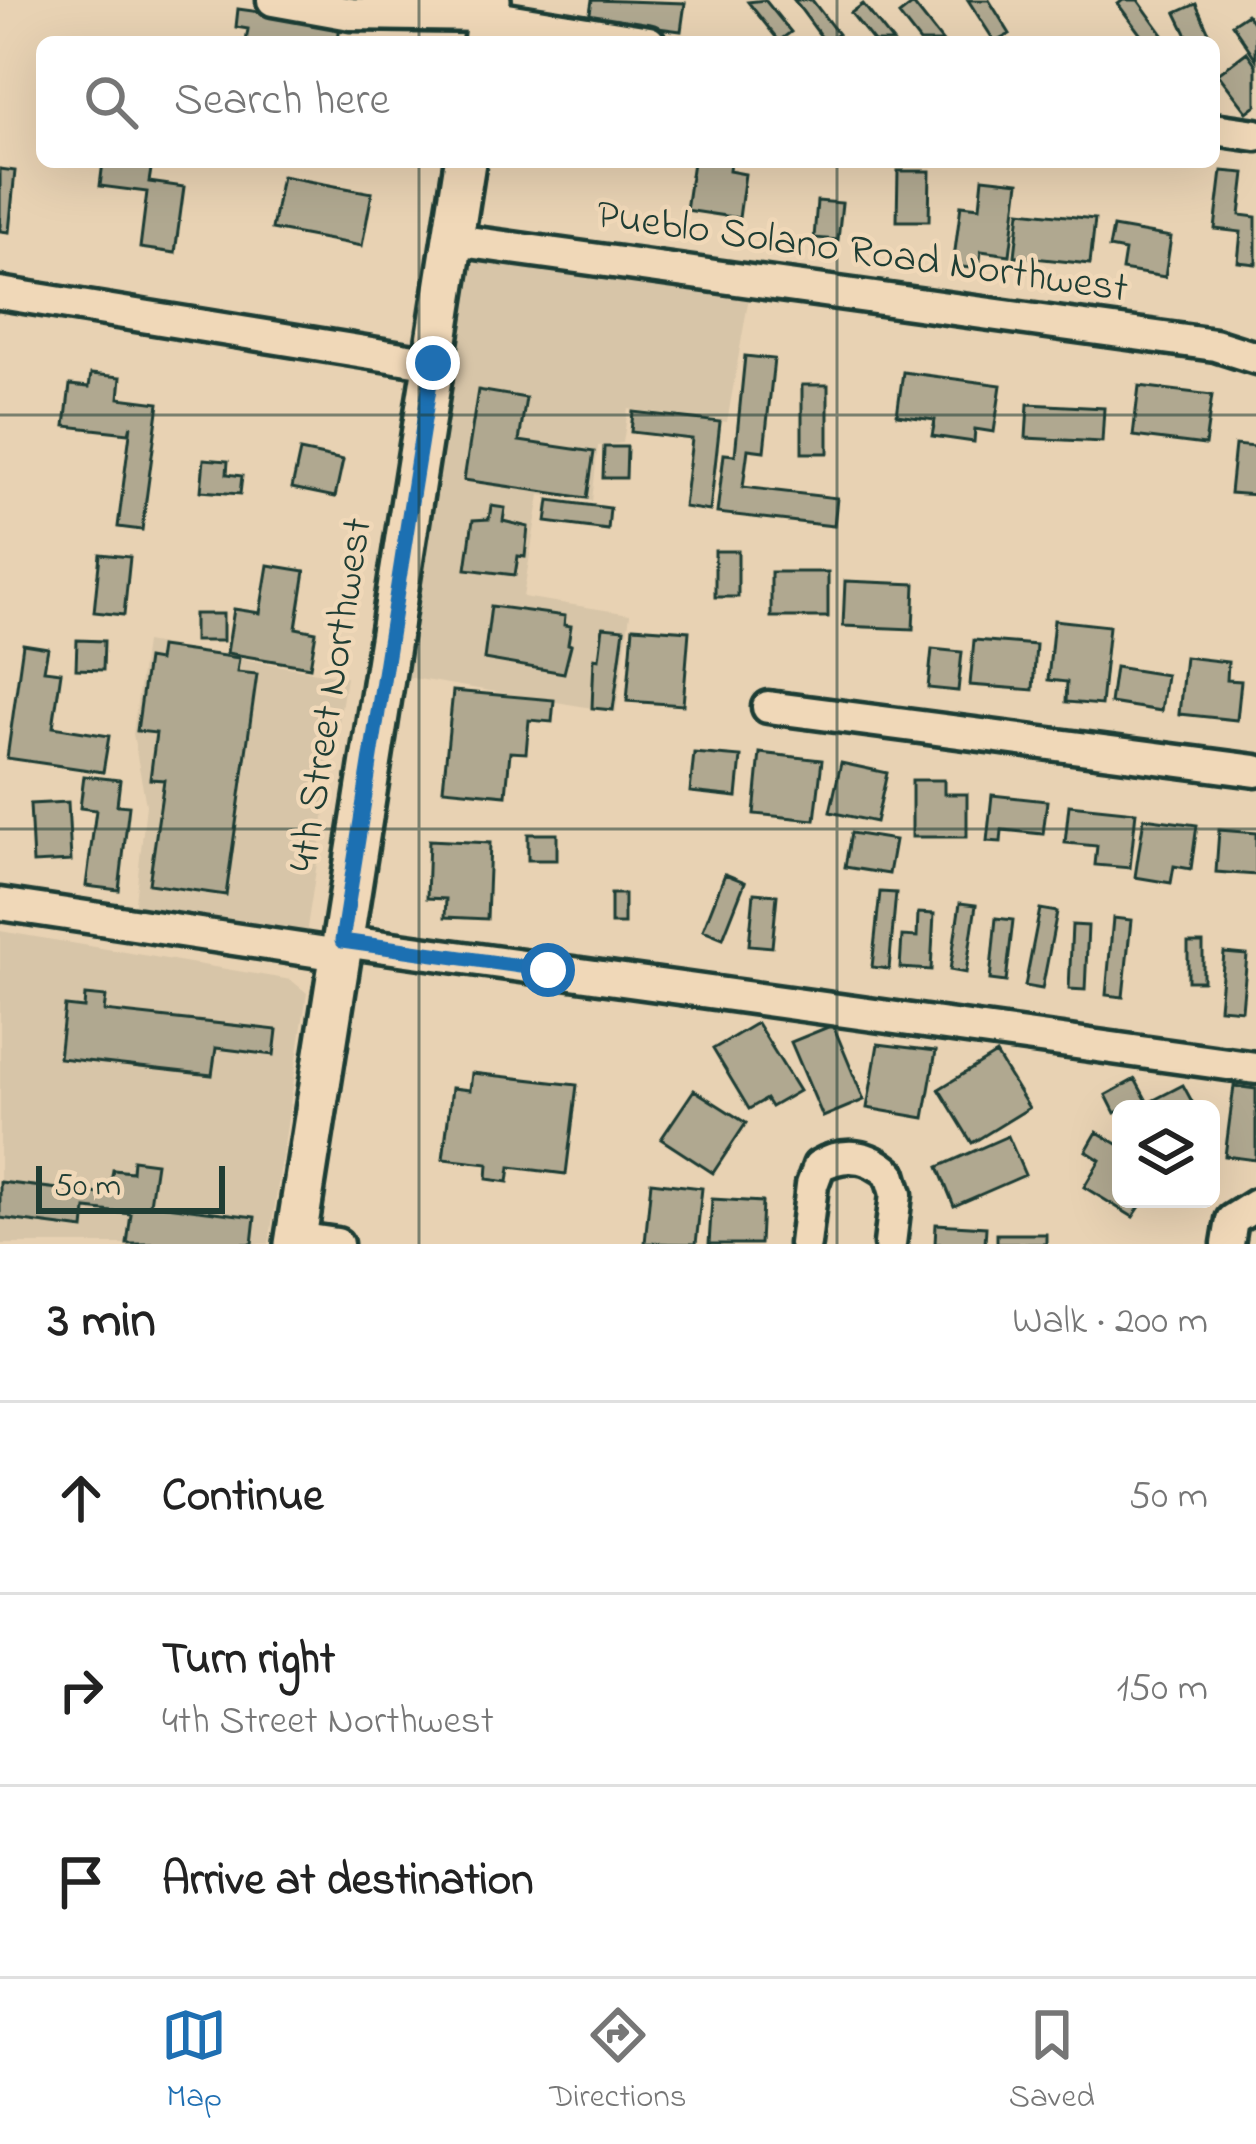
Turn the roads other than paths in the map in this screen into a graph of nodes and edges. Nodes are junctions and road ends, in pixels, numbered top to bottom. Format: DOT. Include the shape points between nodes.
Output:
graph roads {
  1 [pos="273,0"];
  2 [pos="487,19"];
  3 [pos="607,36"];
  4 [pos="1220,130"];
  5 [pos="1256,136"];
  6 [pos="465,168"];
  7 [pos="454,240"];
  8 [pos="0,293"];
  9 [pos="1256,358"];
  10 [pos="433,363"];
  11 [pos="768,707"];
  12 [pos="1256,771"];
  13 [pos="0,904"];
  14 [pos="341,948"];
  15 [pos="1256,1068"];
  16 [pos="1256,1204"];
  17 [pos="295,1241"];
  18 [pos="338,1244"];
  19 [pos="805,1244"];
  20 [pos="890,1244"];
  21 [pos="1228,1244"];
  1 -- 2 [label="street" via="350,14"];
  2 -- 3 [label="street"];
  4 -- 5 [label="street"];
  6 -- 7 [label="main road, 4th Street Northwest"];
  7 -- 9 [label="street, Pueblo Solano Road Northwest" via="1215,345"];
  7 -- 10 [label="main road, 4th Street Northwest"];
  8 -- 10 [label="street"];
  10 -- 14 [label="main road, 4th Street Northwest"];
  11 -- 12 [label="street"];
  13 -- 14 [label="street"];
  14 -- 15 [label="street"];
  14 -- 17 [label="main road, 4th Street Northwest"];
  16 -- 21 [label="street" via="1232,1220"];
  17 -- 18 [label="street"];
  19 -- 20 [label="street" via="820,1166 845,1156 890,1174"];
}
